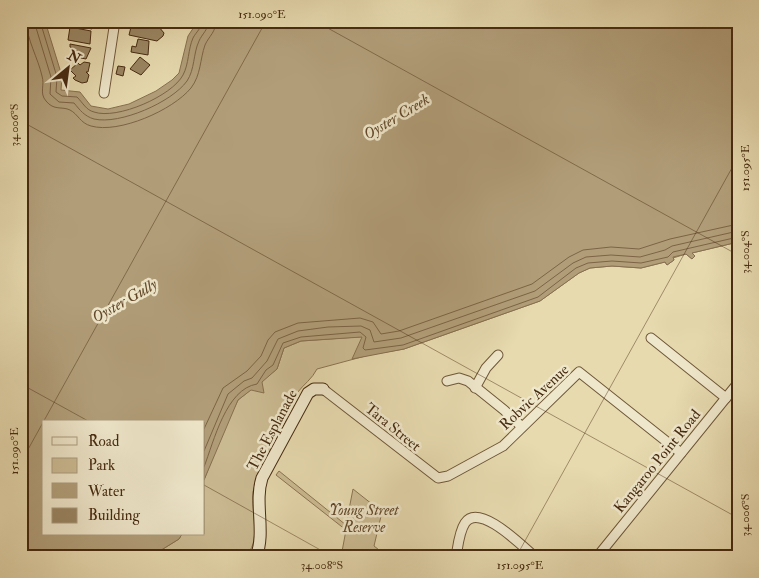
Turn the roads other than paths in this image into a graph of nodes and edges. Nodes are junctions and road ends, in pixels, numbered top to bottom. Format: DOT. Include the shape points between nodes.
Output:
graph roads {
  1 [pos="114,21"];
  2 [pos="104,93"];
  3 [pos="651,338"];
  4 [pos="498,355"];
  5 [pos="447,381"];
  6 [pos="738,383"];
  7 [pos="475,388"];
  8 [pos="323,389"];
  9 [pos="726,398"];
  10 [pos="522,427"];
  11 [pos="681,453"];
  12 [pos="448,476"];
  13 [pos="256,557"];
  14 [pos="456,557"];
  15 [pos="535,557"];
  16 [pos="597,557"];
  1 -- 2 [label="street"];
  3 -- 9 [label="street"];
  4 -- 7 [label="street"];
  5 -- 7 [label="street" via="462,378"];
  6 -- 9 [label="street, Kangaroo Point Road"];
  7 -- 10 [label="street"];
  8 -- 12 [label="street, Tara Street" via="432,476"];
  8 -- 13 [label="street, The Esplanade" via="308,393 262,478 259,489 260,540"];
  9 -- 11 [label="street, Kangaroo Point Road"];
  10 -- 11 [label="street, Robvic Avenue" via="579,372"];
  10 -- 12 [label="street, Robvic Avenue" via="503,446"];
  11 -- 16 [label="street, Kangaroo Point Road"];
  14 -- 15 [label="street" via="465,523 479,516 488,519"];
}
